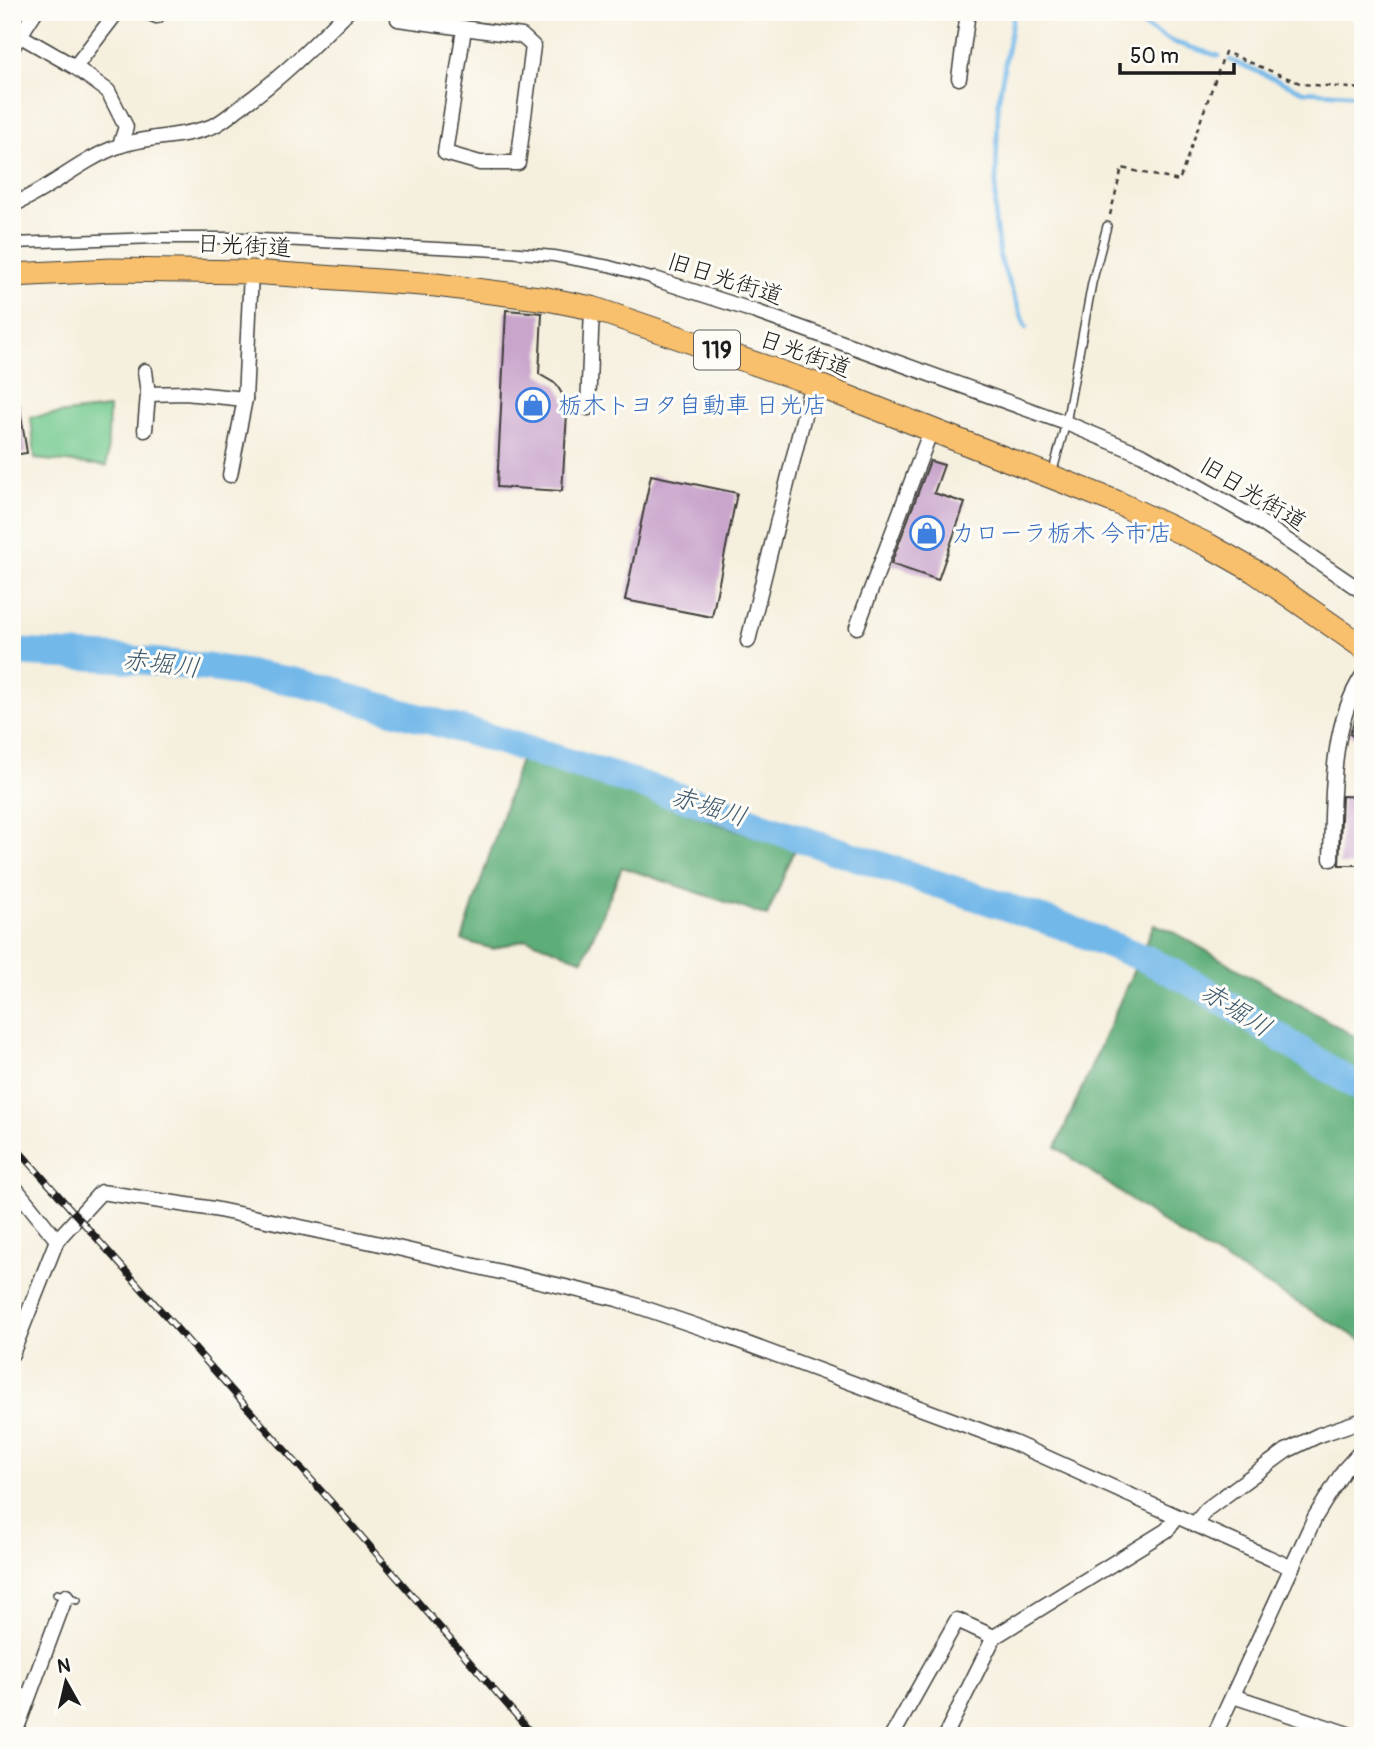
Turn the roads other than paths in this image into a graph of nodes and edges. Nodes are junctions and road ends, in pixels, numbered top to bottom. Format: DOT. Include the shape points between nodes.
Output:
graph roads {
  1 [pos="35,12"];
  2 [pos="117,12"];
  3 [pos="147,12"];
  4 [pos="158,12"];
  5 [pos="347,12"];
  6 [pos="398,12"];
  7 [pos="968,12"];
  8 [pos="464,29"];
  9 [pos="16,33"];
  10 [pos="12,48"];
  11 [pos="75,68"];
  12 [pos="959,78"];
  13 [pos="120,145"];
  14 [pos="12,205"];
  15 [pos="1107,226"];
  16 [pos="12,243"];
  17 [pos="251,272"];
  18 [pos="12,275"];
  19 [pos="655,279"];
  20 [pos="592,309"];
  21 [pos="145,371"];
  22 [pos="812,383"];
  23 [pos="148,394"];
  24 [pos="245,399"];
  25 [pos="588,408"];
  26 [pos="1066,423"];
  27 [pos="145,430"];
  28 [pos="931,430"];
  29 [pos="230,475"];
  30 [pos="1051,477"];
  31 [pos="1363,592"];
  32 [pos="857,627"];
  33 [pos="748,640"];
  34 [pos="1363,647"];
  35 [pos="1363,675"];
  36 [pos="1331,859"];
  37 [pos="12,1184"];
  38 [pos="57,1240"];
  39 [pos="12,1354"];
  40 [pos="1363,1420"];
  41 [pos="1363,1449"];
  42 [pos="1176,1517"];
  43 [pos="1194,1525"];
  44 [pos="1292,1568"];
  45 [pos="67,1597"];
  46 [pos="994,1637"];
  47 [pos="1233,1696"];
  48 [pos="13,1736"];
  49 [pos="892,1736"];
  50 [pos="945,1736"];
  51 [pos="1214,1736"];
  52 [pos="1354,1736"];
  1 -- 9 [label="street"];
  2 -- 11 [label="street"];
  3 -- 4 [label="street" via="157,16"];
  5 -- 13 [label="street" via="301,58 215,125"];
  6 -- 8 [label="street" via="398,19"];
  7 -- 12 [label="street"];
  8 -- 8 [label="street" via="522,36 533,46 518,163 480,163 445,153"];
  9 -- 10 [label="street"];
  9 -- 11 [label="street"];
  11 -- 13 [label="street" via="108,91 119,109 126,127"];
  13 -- 14 [label="street"];
  15 -- 26 [label="lane"];
  16 -- 19 [label="street, 旧日光街道" via="243,238 497,251 554,256"];
  17 -- 18 [label="highway, 日光街道 / 119"];
  17 -- 20 [label="highway, 日光街道 / 119" via="436,285"];
  17 -- 24 [label="street"];
  19 -- 26 [label="street, 旧日光街道"];
  20 -- 22 [label="highway, 日光街道 / 119"];
  20 -- 25 [label="street"];
  21 -- 23 [label="street"];
  22 -- 28 [label="highway, 日光街道 / 119"];
  22 -- 33 [label="street"];
  23 -- 24 [label="street"];
  23 -- 27 [label="street"];
  24 -- 29 [label="street"];
  26 -- 30 [label="lane"];
  26 -- 31 [label="street, 旧日光街道" via="1143,455 1254,518"];
  28 -- 30 [label="highway, 日光街道 / 119"];
  28 -- 32 [label="street"];
  30 -- 34 [label="highway, 日光街道 / 119" via="1208,545 1282,589"];
  35 -- 36 [label="street" via="1348,705 1338,748"];
  37 -- 38 [label="street"];
  38 -- 39 [label="street"];
  38 -- 42 [label="street" via="101,1192 214,1209 577,1288 723,1335 1014,1443"];
  40 -- 43 [label="street" via="1286,1451 1207,1509"];
  41 -- 44 [label="street" via="1331,1488"];
  42 -- 43 [label="street"];
  42 -- 46 [label="street" via="1167,1530"];
  43 -- 44 [label="street"];
  44 -- 47 [label="street"];
  45 -- 48 [label="street"];
  46 -- 49 [label="street" via="957,1620"];
  46 -- 50 [label="street"];
  47 -- 51 [label="street"];
  47 -- 52 [label="street"];
}
